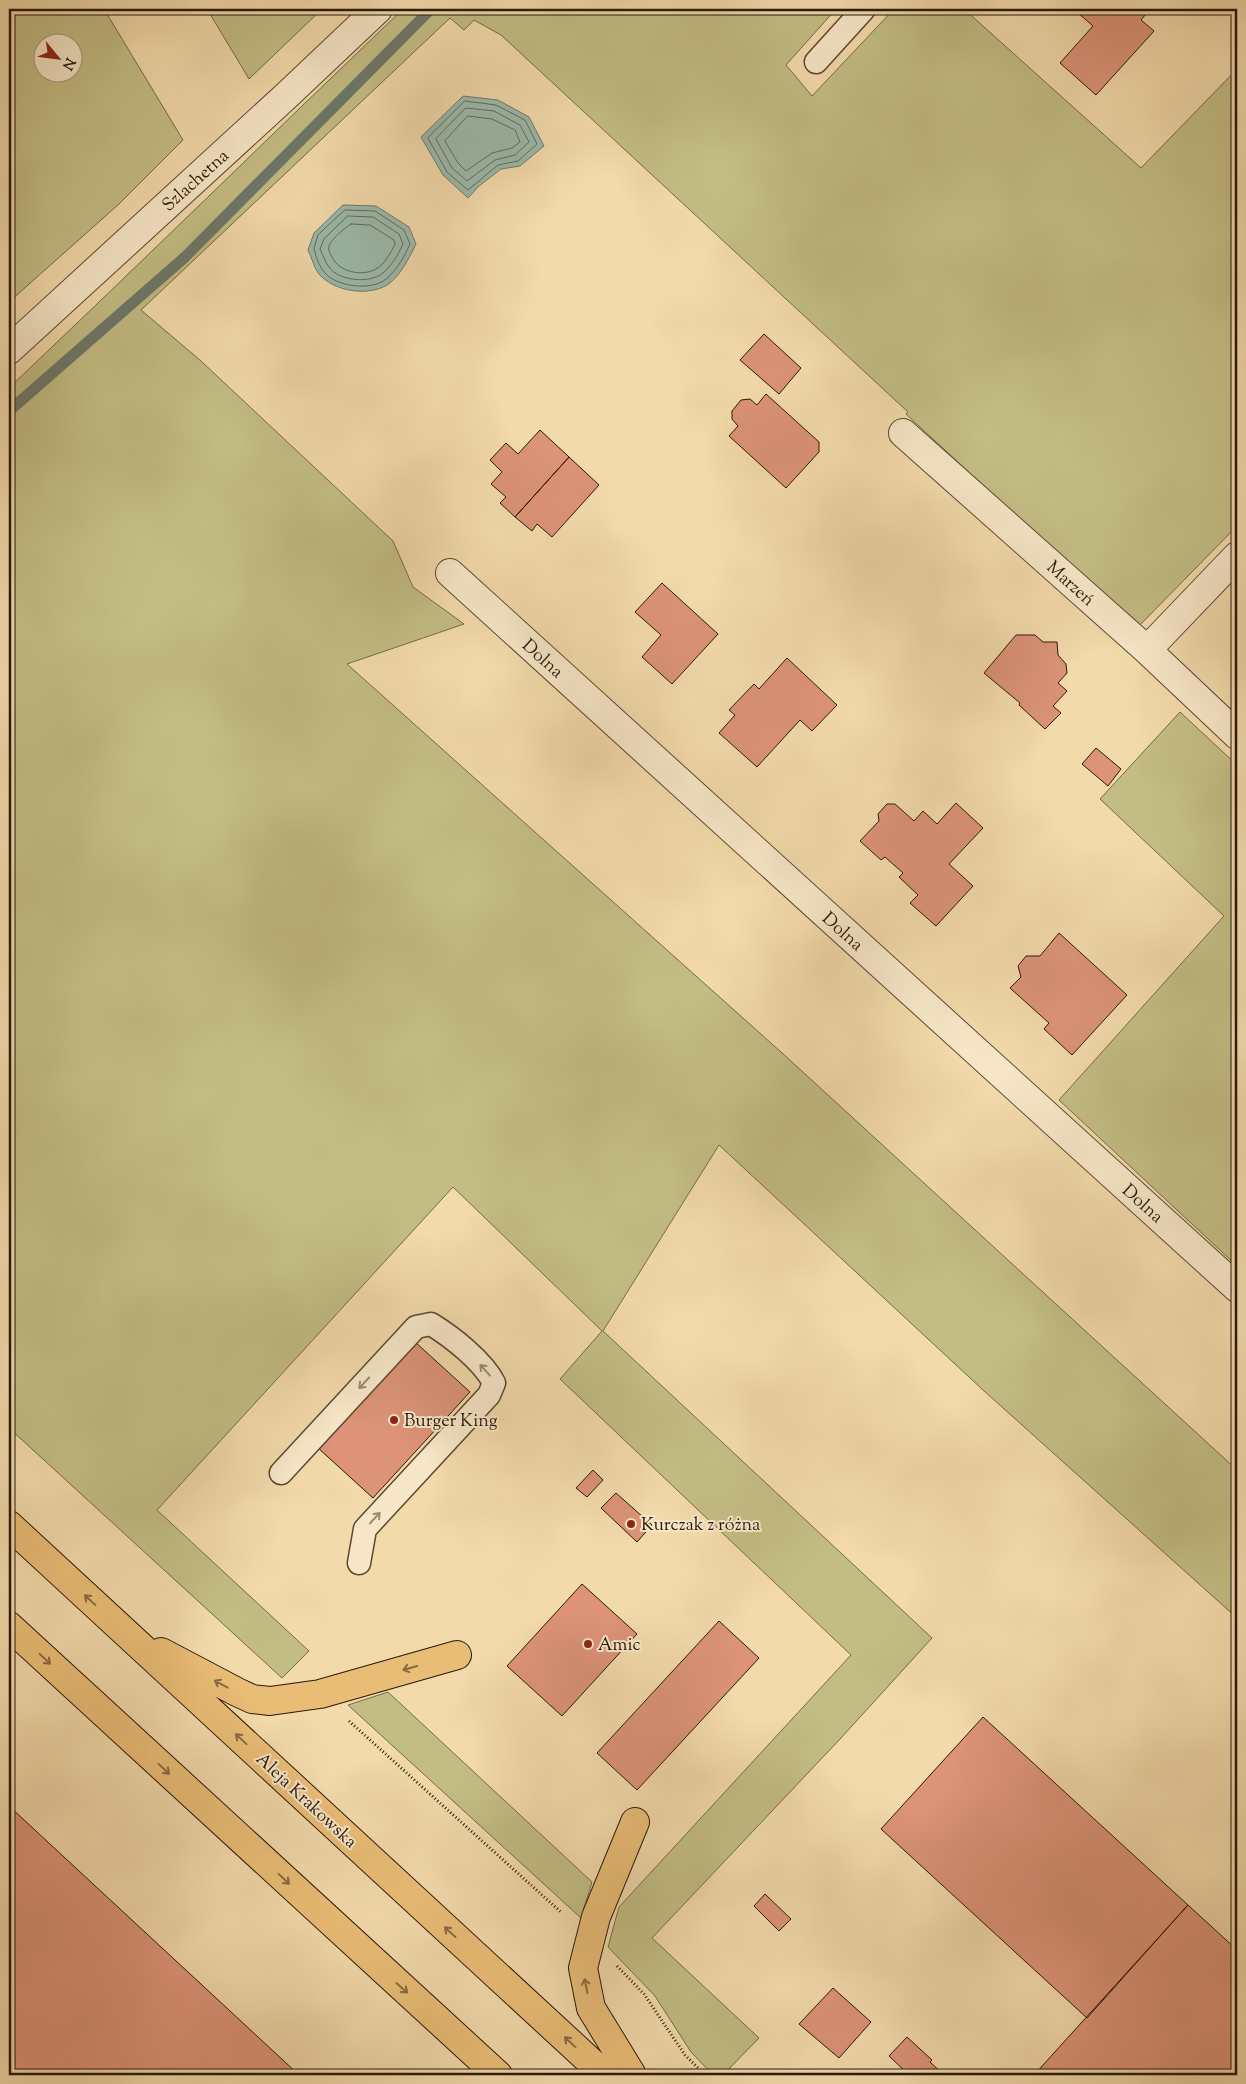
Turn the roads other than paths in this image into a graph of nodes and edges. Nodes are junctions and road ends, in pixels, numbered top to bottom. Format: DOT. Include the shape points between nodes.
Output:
graph roads {
  1 [pos="378,9"];
  2 [pos="864,9"];
  3 [pos="816,62"];
  4 [pos="9,350"];
  5 [pos="903,433"];
  6 [pos="1237,556"];
  7 [pos="450,573"];
  8 [pos="1147,650"];
  9 [pos="1237,735"];
  10 [pos="1237,1288"];
  11 [pos="281,1473"];
  12 [pos="9,1525"];
  13 [pos="359,1563"];
  14 [pos="9,1626"];
  15 [pos="126,1633"];
  16 [pos="457,1655"];
  17 [pos="635,1822"];
  18 [pos="498,2075"];
  19 [pos="606,2075"];
  20 [pos="632,2075"];
  1 -- 4 [label="street, Szlachetna"];
  2 -- 3 [label="lane"];
  5 -- 8 [label="street, Marzeń"];
  6 -- 8 [label="street"];
  7 -- 10 [label="street, Dolna"];
  8 -- 9 [label="street, Marzeń"];
  13 -- 11 [label="lane, one-way" via="365,1529 489,1395 494,1383 488,1372 431,1324 416,1327"];
  15 -- 12 [label="main road, Aleja Krakowska, one-way"];
  14 -- 18 [label="main road, one-way"];
  16 -- 15 [label="main road, one-way" via="320,1694 270,1701 252,1699 237,1692"];
  19 -- 15 [label="main road, Aleja Krakowska, one-way"];
  20 -- 17 [label="main road, one-way" via="590,2008 583,1968 596,1917"];
}
